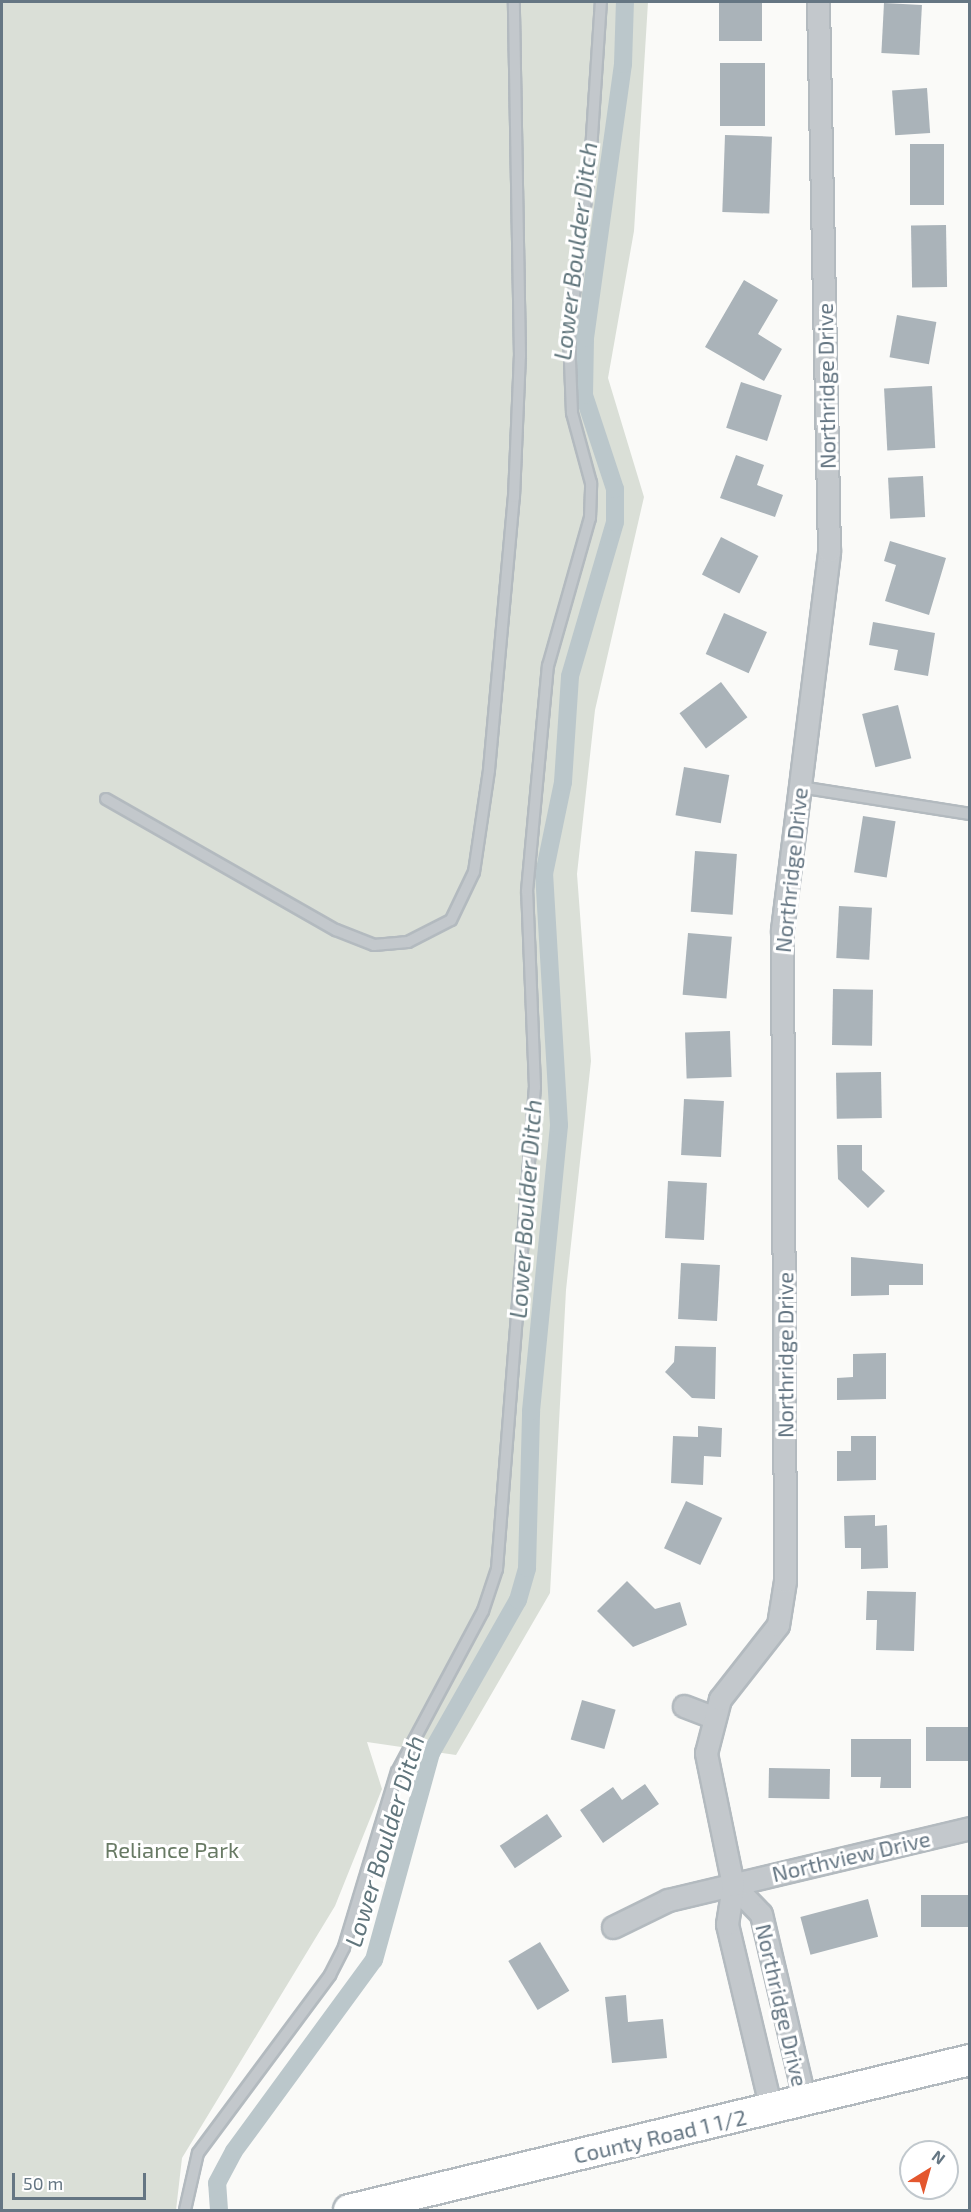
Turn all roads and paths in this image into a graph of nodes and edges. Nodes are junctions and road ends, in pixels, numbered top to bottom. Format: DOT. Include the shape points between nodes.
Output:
graph roads {
  1 [pos="514,2"];
  2 [pos="601,2"];
  3 [pos="818,2"];
  4 [pos="800,787"];
  5 [pos="106,799"];
  6 [pos="968,814"];
  7 [pos="684,1706"];
  8 [pos="712,1717"];
  9 [pos="969,1828"];
  10 [pos="732,1884"];
  11 [pos="613,1927"];
  12 [pos="969,2060"];
  13 [pos="805,2102"];
  14 [pos="771,2109"];
  15 [pos="185,2211"];
  16 [pos="349,2211"];
  1 -- 5 [label="lane" via="520,356 514,497 488,781 474,872 451,920 408,942 374,945 336,930"];
  2 -- 15 [label="lane" via="568,367 572,412 591,483 590,518 548,666 527,891 535,1087 497,1569 483,1611 398,1772 344,1947 330,1975 198,2153"];
  3 -- 4 [label="street, Northridge Drive" via="829,551"];
  4 -- 6 [label="lane"];
  4 -- 8 [label="street, Northridge Drive" via="781,972 783,1608 769,1643 728,1687"];
  7 -- 8 [label="street"];
  8 -- 10 [label="street, Northridge Drive" via="706,1762"];
  9 -- 10 [label="street, Northview Drive"];
  10 -- 11 [label="street, Northview Drive" via="668,1900"];
  10 -- 13 [label="street, Northridge Drive" via="761,1914"];
  10 -- 14 [label="street, Northridge Drive" via="727,1923"];
  12 -- 13 [label="street, County Road 1 1/2"];
  13 -- 14 [label="street, County Road 1 1/2"];
  14 -- 16 [label="street, County Road 1 1/2"];
}
